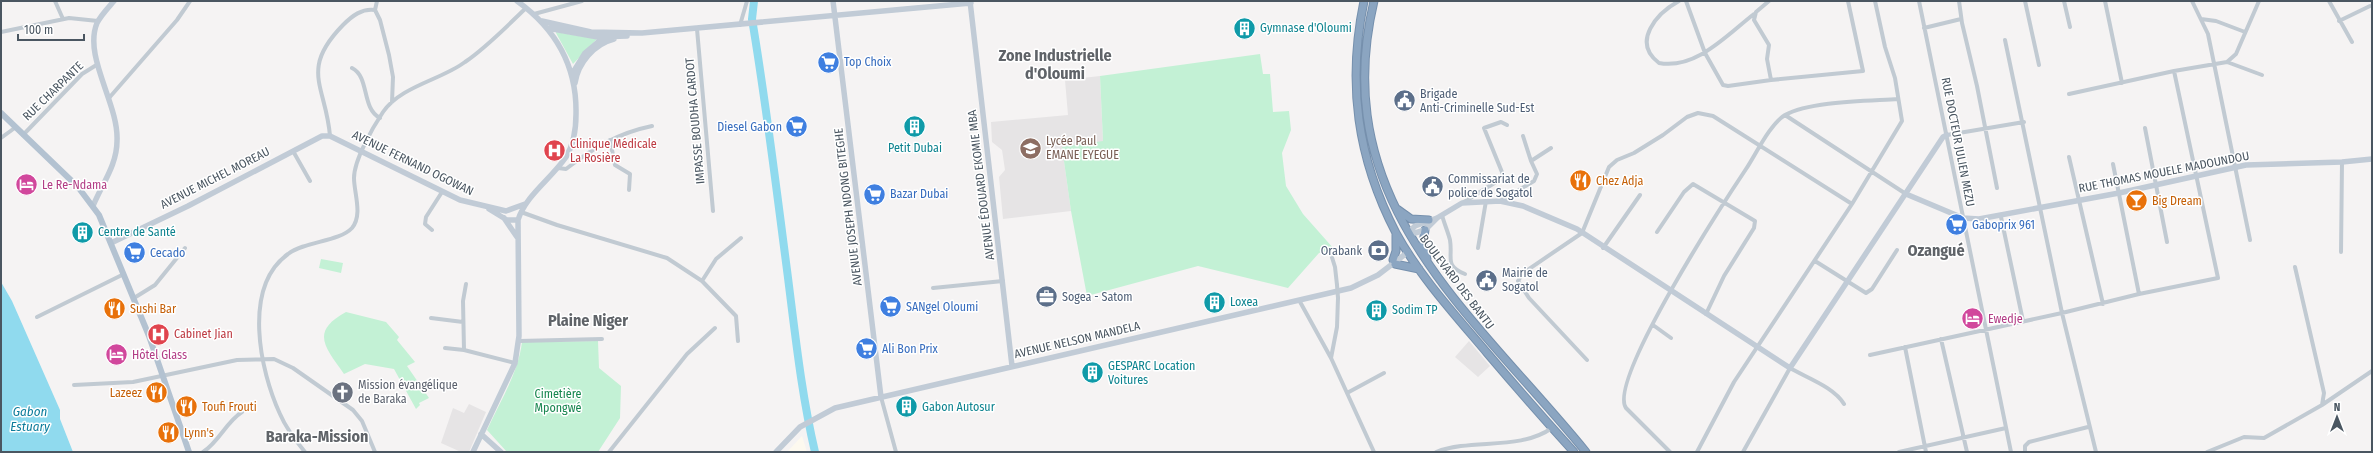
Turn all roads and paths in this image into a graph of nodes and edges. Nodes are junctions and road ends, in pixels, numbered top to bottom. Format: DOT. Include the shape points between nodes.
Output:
graph roads {
  1 [pos="55,1"];
  2 [pos="113,1"];
  3 [pos="190,1"];
  4 [pos="377,1"];
  5 [pos="517,1"];
  6 [pos="582,1"];
  7 [pos="747,1"];
  8 [pos="833,1"];
  9 [pos="1364,1"];
  10 [pos="1374,1"];
  11 [pos="1679,1"];
  12 [pos="1686,1"];
  13 [pos="1769,1"];
  14 [pos="1848,1"];
  15 [pos="1875,1"];
  16 [pos="1919,1"];
  17 [pos="1959,1"];
  18 [pos="2025,1"];
  19 [pos="2064,1"];
  20 [pos="2105,1"];
  21 [pos="2192,1"];
  22 [pos="2259,1"];
  23 [pos="2329,1"];
  24 [pos="970,2"];
  25 [pos="2370,6"];
  26 [pos="526,8"];
  27 [pos="375,10"];
  28 [pos="1756,12"];
  29 [pos="534,14"];
  30 [pos="835,16"];
  31 [pos="63,19"];
  32 [pos="1961,19"];
  33 [pos="2201,19"];
  34 [pos="98,21"];
  35 [pos="542,21"];
  36 [pos="2339,21"];
  37 [pos="743,25"];
  38 [pos="2070,27"];
  39 [pos="547,28"];
  40 [pos="1924,28"];
  41 [pos="697,29"];
  42 [pos="1,32"];
  43 [pos="2245,32"];
  44 [pos="613,33"];
  45 [pos="642,33"];
  46 [pos="623,36"];
  47 [pos="603,38"];
  48 [pos="2005,40"];
  49 [pos="2352,42"];
  50 [pos="1705,53"];
  51 [pos="2227,62"];
  52 [pos="99,64"];
  53 [pos="2039,65"];
  54 [pos="2214,65"];
  55 [pos="352,68"];
  56 [pos="2174,71"];
  57 [pos="572,75"];
  58 [pos="2262,75"];
  59 [pos="1771,80"];
  60 [pos="2122,83"];
  61 [pos="575,85"];
  62 [pos="2069,94"];
  63 [pos="109,98"];
  64 [pos="1898,99"];
  65 [pos="392,102"];
  66 [pos="1,113"];
  67 [pos="1785,115"];
  68 [pos="380,118"];
  69 [pos="2024,122"];
  70 [pos="1507,125"];
  71 [pos="652,126"];
  72 [pos="16,127"];
  73 [pos="1986,128"];
  74 [pos="2146,128"];
  75 [pos="23,135"];
  76 [pos="1947,135"];
  77 [pos="330,136"];
  78 [pos="1523,136"];
  79 [pos="1,138"];
  80 [pos="610,140"];
  81 [pos="1759,147"];
  82 [pos="1551,148"];
  83 [pos="293,151"];
  84 [pos="363,151"];
  85 [pos="2069,157"];
  86 [pos="2372,158"];
  87 [pos="1531,162"];
  88 [pos="2342,162"];
  89 [pos="2113,164"];
  90 [pos="2235,167"];
  91 [pos="558,168"];
  92 [pos="1873,172"];
  93 [pos="2197,176"];
  94 [pos="310,181"];
  95 [pos="2157,184"];
  96 [pos="1997,188"];
  97 [pos="630,190"];
  98 [pos="442,192"];
  99 [pos="2119,193"];
  100 [pos="1906,194"];
  101 [pos="1640,195"];
  102 [pos="1500,200"];
  103 [pos="2080,200"];
  104 [pos="1486,201"];
  105 [pos="1724,202"];
  106 [pos="1462,203"];
  107 [pos="526,204"];
  108 [pos="1852,204"];
  109 [pos="93,206"];
  110 [pos="1396,208"];
  111 [pos="2039,209"];
  112 [pos="713,211"];
  113 [pos="501,212"];
  114 [pos="521,212"];
  115 [pos="1439,217"];
  116 [pos="2001,217"];
  117 [pos="1963,218"];
  118 [pos="518,220"];
  119 [pos="1429,220"];
  120 [pos="432,230"];
  121 [pos="1425,230"];
  122 [pos="1657,232"];
  123 [pos="1396,233"];
  124 [pos="1582,233"];
  125 [pos="517,238"];
  126 [pos="742,238"];
  127 [pos="2250,240"];
  128 [pos="2167,242"];
  129 [pos="111,243"];
  130 [pos="185,248"];
  131 [pos="1478,248"];
  132 [pos="1604,248"];
  133 [pos="1407,250"];
  134 [pos="1897,250"];
  135 [pos="1330,251"];
  136 [pos="2341,252"];
  137 [pos="1815,261"];
  138 [pos="1393,263"];
  139 [pos="1428,266"];
  140 [pos="2295,268"];
  141 [pos="1419,269"];
  142 [pos="124,274"];
  143 [pos="1465,274"];
  144 [pos="702,281"];
  145 [pos="1003,281"];
  146 [pos="1848,283"];
  147 [pos="466,284"];
  148 [pos="933,288"];
  149 [pos="1670,290"];
  150 [pos="2139,294"];
  151 [pos="134,298"];
  152 [pos="1299,300"];
  153 [pos="2103,304"];
  154 [pos="2062,313"];
  155 [pos="1706,314"];
  156 [pos="37,317"];
  157 [pos="430,318"];
  158 [pos="2024,321"];
  159 [pos="463,322"];
  160 [pos="1653,325"];
  161 [pos="715,328"];
  162 [pos="1985,329"];
  163 [pos="1671,338"];
  164 [pos="602,339"];
  165 [pos="1941,339"];
  166 [pos="519,341"];
  167 [pos="738,341"];
  168 [pos="1756,347"];
  169 [pos="1905,347"];
  170 [pos="445,348"];
  171 [pos="464,350"];
  172 [pos="1870,356"];
  173 [pos="262,358"];
  174 [pos="1331,358"];
  175 [pos="1587,360"];
  176 [pos="514,362"];
  177 [pos="1012,366"];
  178 [pos="1790,368"];
  179 [pos="2372,371"];
  180 [pos="1384,373"];
  181 [pos="162,374"];
  182 [pos="74,386"];
  183 [pos="1347,393"];
  184 [pos="881,397"];
  185 [pos="1844,404"];
  186 [pos="2322,405"];
  187 [pos="242,412"];
  188 [pos="2088,427"];
  189 [pos="1552,428"];
  190 [pos="2006,428"];
  191 [pos="481,434"];
  192 [pos="1964,438"];
  193 [pos="1925,446"];
  194 [pos="303,450"];
  195 [pos="2025,451"];
  196 [pos="189,452"];
  197 [pos="203,452"];
  198 [pos="297,452"];
  199 [pos="375,452"];
  200 [pos="473,452"];
  201 [pos="501,452"];
  202 [pos="609,452"];
  203 [pos="776,452"];
  204 [pos="896,452"];
  205 [pos="1374,452"];
  206 [pos="1436,452"];
  207 [pos="1574,452"];
  208 [pos="1586,452"];
  209 [pos="1670,452"];
  210 [pos="1697,452"];
  211 [pos="1743,452"];
  212 [pos="1899,452"];
  213 [pos="1926,452"];
  214 [pos="1967,452"];
  215 [pos="2011,452"];
  216 [pos="2096,452"];
  217 [pos="2207,452"];
  1 -- 31 [label="street"];
  2 -- 34 [label="street"];
  3 -- 63 [label="street" via="177,20"];
  4 -- 27 [label="street"];
  5 -- 26 [label="street"];
  6 -- 29 [label="street"];
  7 -- 37 [label="street"];
  8 -- 30 [label="street, AVENUE JOSEPH NDONG BITEGHE"];
  9 -- 123 [label="highway, BOULEVARD DES BANTU" via="1355,60 1358,120 1374,179"];
  10 -- 110 [label="highway, BOULEVARD DES BANTU" via="1366,47 1366,108 1371,136"];
  11 -- 50 [label="street" via="1662,13 1649,29 1646,39 1648,52 1663,64"];
  12 -- 50 [label="street"];
  13 -- 28 [label="street"];
  14 -- 59 [label="street" via="1863,71"];
  15 -- 64 [label="street" via="1884,47 1896,78"];
  16 -- 40 [label="street, RUE DOCTEUR JULIEN MEZU"];
  17 -- 32 [label="street"];
  18 -- 53 [label="street"];
  19 -- 38 [label="street"];
  20 -- 60 [label="street"];
  21 -- 33 [label="street"];
  22 -- 43 [label="street"];
  23 -- 36 [label="street"];
  24 -- 30 [label="street"];
  24 -- 145 [label="street, AVENUE ÉDOUARD EKOMIE MBA"];
  25 -- 36 [label="street"];
  26 -- 29 [label="street"];
  26 -- 65 [label="street" via="466,62"];
  27 -- 65 [label="street" via="380,20 392,69"];
  27 -- 77 [label="street" via="360,12 348,20 329,41 319,59 318,85"];
  28 -- 50 [label="street"];
  28 -- 59 [label="street" via="1755,26 1768,45 1767,59"];
  29 -- 35 [label="street"];
  30 -- 37 [label="street"];
  30 -- 184 [label="street, AVENUE JOSEPH NDONG BITEGHE"];
  31 -- 34 [label="street"];
  31 -- 42 [label="street"];
  32 -- 40 [label="street"];
  32 -- 73 [label="street"];
  33 -- 43 [label="street" via="2216,21"];
  33 -- 54 [label="street" via="2208,34"];
  34 -- 52 [label="street" via="93,41"];
  35 -- 39 [label="street"];
  35 -- 44 [label="street" via="578,30"];
  36 -- 49 [label="street"];
  37 -- 41 [label="street"];
  39 -- 47 [label="street"];
  39 -- 57 [label="street" via="565,53"];
  40 -- 76 [label="street, RUE DOCTEUR JULIEN MEZU"];
  41 -- 45 [label="street"];
  41 -- 112 [label="street, IMPASSE BOUDHA CARDOT"];
  43 -- 51 [label="street" via="2236,54"];
  44 -- 45 [label="street"];
  44 -- 47 [label="street"];
  45 -- 46 [label="street"];
  46 -- 47 [label="street"];
  46 -- 61 [label="street" via="602,44 590,54 580,66"];
  47 -- 57 [label="street" via="582,57"];
  48 -- 69 [label="street"];
  50 -- 59 [label="street" via="1725,85"];
  51 -- 54 [label="street"];
  51 -- 58 [label="street"];
  52 -- 63 [label="street"];
  52 -- 75 [label="street, RUE CHARPANTE" via="82,74"];
  54 -- 56 [label="street"];
  54 -- 90 [label="street"];
  55 -- 68 [label="street" via="359,74 371,111"];
  56 -- 60 [label="street"];
  56 -- 93 [label="street"];
  57 -- 61 [label="street"];
  60 -- 62 [label="street"];
  61 -- 91 [label="street" via="575,134 569,151"];
  63 -- 109 [label="street" via="117,130 116,151 111,170"];
  64 -- 67 [label="street" via="1805,108"];
  64 -- 92 [label="street" via="1902,121"];
  65 -- 68 [label="street"];
  66 -- 72 [label="main road"];
  67 -- 81 [label="street"];
  67 -- 92 [label="street"];
  68 -- 84 [label="street"];
  69 -- 73 [label="street"];
  69 -- 111 [label="street"];
  70 -- 106 [label="street" via="1501,122 1484,128 1504,177"];
  71 -- 80 [label="street"];
  72 -- 75 [label="main road"];
  72 -- 79 [label="street"];
  73 -- 76 [label="street"];
  73 -- 96 [label="street"];
  74 -- 95 [label="street"];
  75 -- 109 [label="main road" via="78,187"];
  76 -- 100 [label="street" via="1943,137"];
  76 -- 117 [label="street, RUE DOCTEUR JULIEN MEZU"];
  77 -- 83 [label="street, AVENUE MICHEL MOREAU" via="322,136"];
  77 -- 84 [label="street, AVENUE FERNAND OGOWAN"];
  78 -- 87 [label="street"];
  80 -- 91 [label="street" via="566,169"];
  80 -- 97 [label="street" via="615,165 630,174"];
  81 -- 105 [label="street"];
  81 -- 108 [label="street"];
  81 -- 124 [label="street" via="1713,116 1698,113 1687,117 1664,135 1617,160 1609,167"];
  82 -- 87 [label="street"];
  83 -- 94 [label="street"];
  83 -- 129 [label="street, AVENUE MICHEL MOREAU"];
  84 -- 98 [label="street, AVENUE FERNAND OGOWAN"];
  84 -- 173 [label="street" via="355,170 357,210 351,229 295,249 280,260 264,286 261,304"];
  85 -- 103 [label="street"];
  86 -- 88 [label="street, RUE THOMAS MOUELE MADOUNDOU"];
  87 -- 102 [label="street" via="1537,174 1536,178"];
  88 -- 90 [label="street, RUE THOMAS MOUELE MADOUNDOU"];
  88 -- 136 [label="street"];
  89 -- 99 [label="street"];
  90 -- 93 [label="street, RUE THOMAS MOUELE MADOUNDOU"];
  90 -- 127 [label="street"];
  91 -- 107 [label="street"];
  92 -- 100 [label="street"];
  92 -- 108 [label="street"];
  93 -- 95 [label="street, RUE THOMAS MOUELE MADOUNDOU"];
  93 -- 150 [label="street" via="2218,278"];
  95 -- 99 [label="street, RUE THOMAS MOUELE MADOUNDOU"];
  95 -- 128 [label="street"];
  98 -- 113 [label="street, AVENUE FERNAND OGOWAN"];
  98 -- 120 [label="street" via="426,217 425,224"];
  99 -- 103 [label="street, RUE THOMAS MOUELE MADOUNDOU"];
  99 -- 150 [label="street"];
  100 -- 117 [label="street"];
  100 -- 146 [label="street"];
  101 -- 132 [label="street"];
  102 -- 104 [label="street"];
  102 -- 124 [label="street" via="1533,210"];
  103 -- 111 [label="street, RUE THOMAS MOUELE MADOUNDOU"];
  103 -- 153 [label="street"];
  104 -- 106 [label="street"];
  104 -- 131 [label="street"];
  105 -- 122 [label="street" via="1698,185 1691,184"];
  105 -- 149 [label="street"];
  105 -- 155 [label="street" via="1755,221 1756,225 1724,276"];
  106 -- 115 [label="street"];
  107 -- 113 [label="street"];
  107 -- 114 [label="street"];
  108 -- 137 [label="street"];
  109 -- 129 [label="main road"];
  110 -- 119 [label="highway" via="1410,219"];
  110 -- 139 [label="highway, BOULEVARD DES BANTU" via="1408,235"];
  111 -- 116 [label="street, RUE THOMAS MOUELE MADOUNDOU"];
  111 -- 154 [label="street"];
  113 -- 118 [label="street" via="509,220"];
  113 -- 125 [label="street"];
  114 -- 118 [label="street"];
  114 -- 144 [label="street" via="667,258"];
  115 -- 119 [label="street"];
  115 -- 121 [label="street"];
  115 -- 143 [label="street" via="1450,239 1450,263 1455,270"];
  116 -- 117 [label="street, RUE THOMAS MOUELE MADOUNDOU" via="1973,220"];
  116 -- 158 [label="street"];
  117 -- 162 [label="street, RUE DOCTEUR JULIEN MEZU"];
  118 -- 125 [label="street"];
  119 -- 121 [label="street" via="1410,231 1415,233"];
  121 -- 139 [label="highway" via="1423,243"];
  123 -- 133 [label="highway, BOULEVARD DES BANTU"];
  123 -- 138 [label="highway"];
  124 -- 132 [label="street"];
  124 -- 175 [label="street" via="1523,273 1518,281 1529,298"];
  125 -- 166 [label="street"];
  126 -- 144 [label="street" via="716,259"];
  129 -- 142 [label="main road"];
  130 -- 151 [label="street" via="155,285"];
  132 -- 149 [label="street"];
  133 -- 138 [label="street, AVENUE NELSON MANDELA"];
  133 -- 141 [label="highway, BOULEVARD DES BANTU"];
  134 -- 146 [label="street" via="1869,292 1863,292"];
  135 -- 174 [label="street, bridge" via="1335,268 1338,298 1335,341"];
  137 -- 146 [label="street"];
  137 -- 168 [label="street"];
  138 -- 141 [label="highway"];
  138 -- 152 [label="street, AVENUE NELSON MANDELA" via="1369,281 1351,288"];
  139 -- 208 [label="highway, BOULEVARD DES BANTU" via="1457,304"];
  140 -- 186 [label="street" via="2324,393"];
  141 -- 189 [label="highway, BOULEVARD DES BANTU"];
  142 -- 151 [label="main road"];
  142 -- 156 [label="street"];
  144 -- 167 [label="street" via="736,316"];
  145 -- 148 [label="street"];
  145 -- 177 [label="street, AVENUE ÉDOUARD EKOMIE MBA"];
  146 -- 178 [label="street"];
  147 -- 159 [label="street"];
  149 -- 155 [label="street"];
  149 -- 160 [label="street"];
  150 -- 153 [label="street"];
  151 -- 181 [label="main road"];
  152 -- 174 [label="street"];
  152 -- 177 [label="street, AVENUE NELSON MANDELA"];
  153 -- 154 [label="street"];
  154 -- 158 [label="street"];
  154 -- 188 [label="street"];
  155 -- 168 [label="street"];
  157 -- 159 [label="street"];
  158 -- 162 [label="street"];
  159 -- 171 [label="street"];
  160 -- 163 [label="street"];
  160 -- 209 [label="street" via="1633,371 1624,404"];
  161 -- 202 [label="street" via="687,354"];
  162 -- 165 [label="street"];
  162 -- 190 [label="street, RUE DOCTEUR JULIEN MEZU"];
  164 -- 166 [label="street"];
  165 -- 169 [label="street"];
  165 -- 192 [label="street"];
  166 -- 176 [label="street"];
  168 -- 178 [label="street"];
  168 -- 210 [label="street" via="1734,382"];
  169 -- 172 [label="street"];
  169 -- 193 [label="street"];
  170 -- 171 [label="street"];
  171 -- 176 [label="street"];
  173 -- 181 [label="street"];
  173 -- 194 [label="street" via="280,414"];
  173 -- 199 [label="street" via="283,363 347,404 362,421"];
  174 -- 183 [label="street"];
  176 -- 191 [label="street"];
  177 -- 184 [label="street, AVENUE NELSON MANDELA"];
  178 -- 185 [label="street" via="1828,389"];
  178 -- 211 [label="street"];
  179 -- 186 [label="street"];
  180 -- 183 [label="street"];
  181 -- 182 [label="street" via="121,383"];
  181 -- 196 [label="main road"];
  183 -- 205 [label="street"];
  184 -- 203 [label="street, AVENUE NELSON MANDELA" via="835,408 815,417 800,427"];
  184 -- 204 [label="street"];
  186 -- 217 [label="street" via="2264,438 2244,437"];
  187 -- 197 [label="street" via="225,426 212,445"];
  188 -- 195 [label="street" via="2029,442 2025,446"];
  188 -- 216 [label="street"];
  189 -- 206 [label="street" via="1528,440 1464,446"];
  189 -- 207 [label="highway, BOULEVARD DES BANTU"];
  190 -- 192 [label="street"];
  190 -- 215 [label="street, RUE DOCTEUR JULIEN MEZU"];
  191 -- 200 [label="street"];
  191 -- 201 [label="street"];
  192 -- 193 [label="street"];
  192 -- 214 [label="street"];
  193 -- 212 [label="street"];
  193 -- 213 [label="street"];
  194 -- 198 [label="street"];
}
